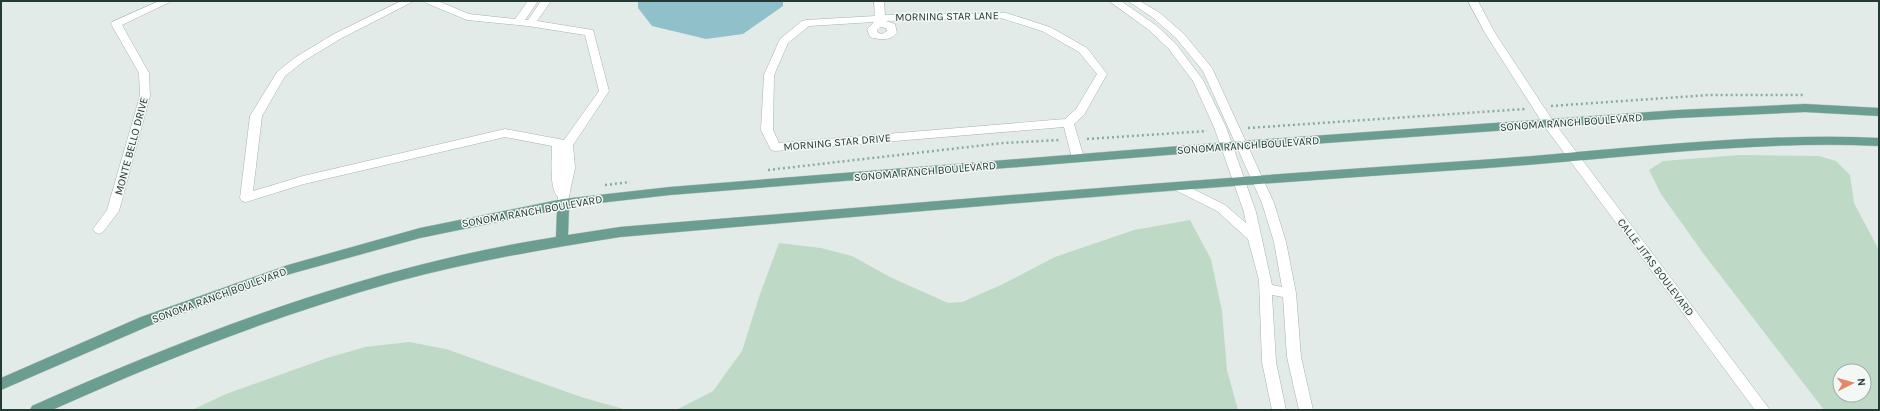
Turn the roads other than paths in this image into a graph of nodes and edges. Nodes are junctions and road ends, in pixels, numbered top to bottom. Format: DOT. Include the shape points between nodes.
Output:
graph roads {
  1 [pos="167,1"];
  2 [pos="409,1"];
  3 [pos="429,1"];
  4 [pos="533,1"];
  5 [pos="546,1"];
  6 [pos="879,1"];
  7 [pos="1114,1"];
  8 [pos="1133,1"];
  9 [pos="1473,1"];
  10 [pos="860,21"];
  11 [pos="881,21"];
  12 [pos="518,22"];
  13 [pos="531,23"];
  14 [pos="1879,112"];
  15 [pos="1068,123"];
  16 [pos="1549,124"];
  17 [pos="1879,142"];
  18 [pos="563,144"];
  19 [pos="1242,145"];
  20 [pos="1227,146"];
  21 [pos="1078,158"];
  22 [pos="1574,158"];
  23 [pos="1256,179"];
  24 [pos="1240,180"];
  25 [pos="1177,186"];
  26 [pos="563,203"];
  27 [pos="99,230"];
  28 [pos="1254,237"];
  29 [pos="562,240"];
  30 [pos="1265,289"];
  31 [pos="1290,293"];
  32 [pos="1,384"];
  33 [pos="37,410"];
  34 [pos="1279,410"];
  35 [pos="1306,410"];
  36 [pos="1763,410"];
  1 -- 27 [label="street, MONTE BELLO DRIVE" via="116,24 144,73 145,96 113,211"];
  2 -- 18 [label="street" via="300,58 280,74 256,116 246,198 302,180 505,133"];
  3 -- 12 [label="street" via="467,17"];
  4 -- 12 [label="street"];
  5 -- 13 [label="street"];
  6 -- 11 [label="street, MORNING STAR LANE"];
  7 -- 20 [label="street" via="1153,28 1182,59 1204,90"];
  8 -- 19 [label="street" via="1168,25 1198,56 1213,81"];
  9 -- 16 [label="street, CALLE JITAS BOULEVARD" via="1490,33"];
  10 -- 11 [label="street, MORNING STAR LANE"];
  10 -- 15 [label="street, MORNING STAR DRIVE" via="806,23 784,41 769,75 767,130 774,147"];
  11 -- 15 [label="street, MORNING STAR LANE" via="1002,14 1046,29 1083,50 1102,74 1080,112"];
  12 -- 13 [label="street"];
  13 -- 18 [label="street" via="589,32 604,91"];
  14 -- 16 [label="main road, SONOMA RANCH BOULEVARD" via="1806,108"];
  15 -- 21 [label="street"];
  16 -- 19 [label="main road, SONOMA RANCH BOULEVARD"];
  16 -- 22 [label="street, CALLE JITAS BOULEVARD"];
  17 -- 22 [label="main road" via="1836,140 1703,145"];
  18 -- 26 [label="street" via="569,168"];
  19 -- 20 [label="main road, SONOMA RANCH BOULEVARD"];
  19 -- 23 [label="street"];
  20 -- 21 [label="main road, SONOMA RANCH BOULEVARD"];
  20 -- 24 [label="street"];
  21 -- 26 [label="main road, SONOMA RANCH BOULEVARD" via="647,193"];
  22 -- 23 [label="main road"];
  22 -- 36 [label="street, CALLE JITAS BOULEVARD"];
  23 -- 24 [label="main road"];
  23 -- 31 [label="street" via="1268,203 1280,242"];
  24 -- 25 [label="main road"];
  24 -- 28 [label="street" via="1250,212"];
  25 -- 28 [label="street" via="1221,208"];
  25 -- 29 [label="main road" via="620,232"];
  26 -- 29 [label="main road"];
  26 -- 32 [label="main road, SONOMA RANCH BOULEVARD" via="420,233 288,270 146,321"];
  28 -- 30 [label="street"];
  29 -- 33 [label="main road" via="427,268 291,307 145,362"];
  30 -- 31 [label="street"];
  30 -- 34 [label="street" via="1269,362"];
  31 -- 35 [label="street" via="1294,357"];
}
